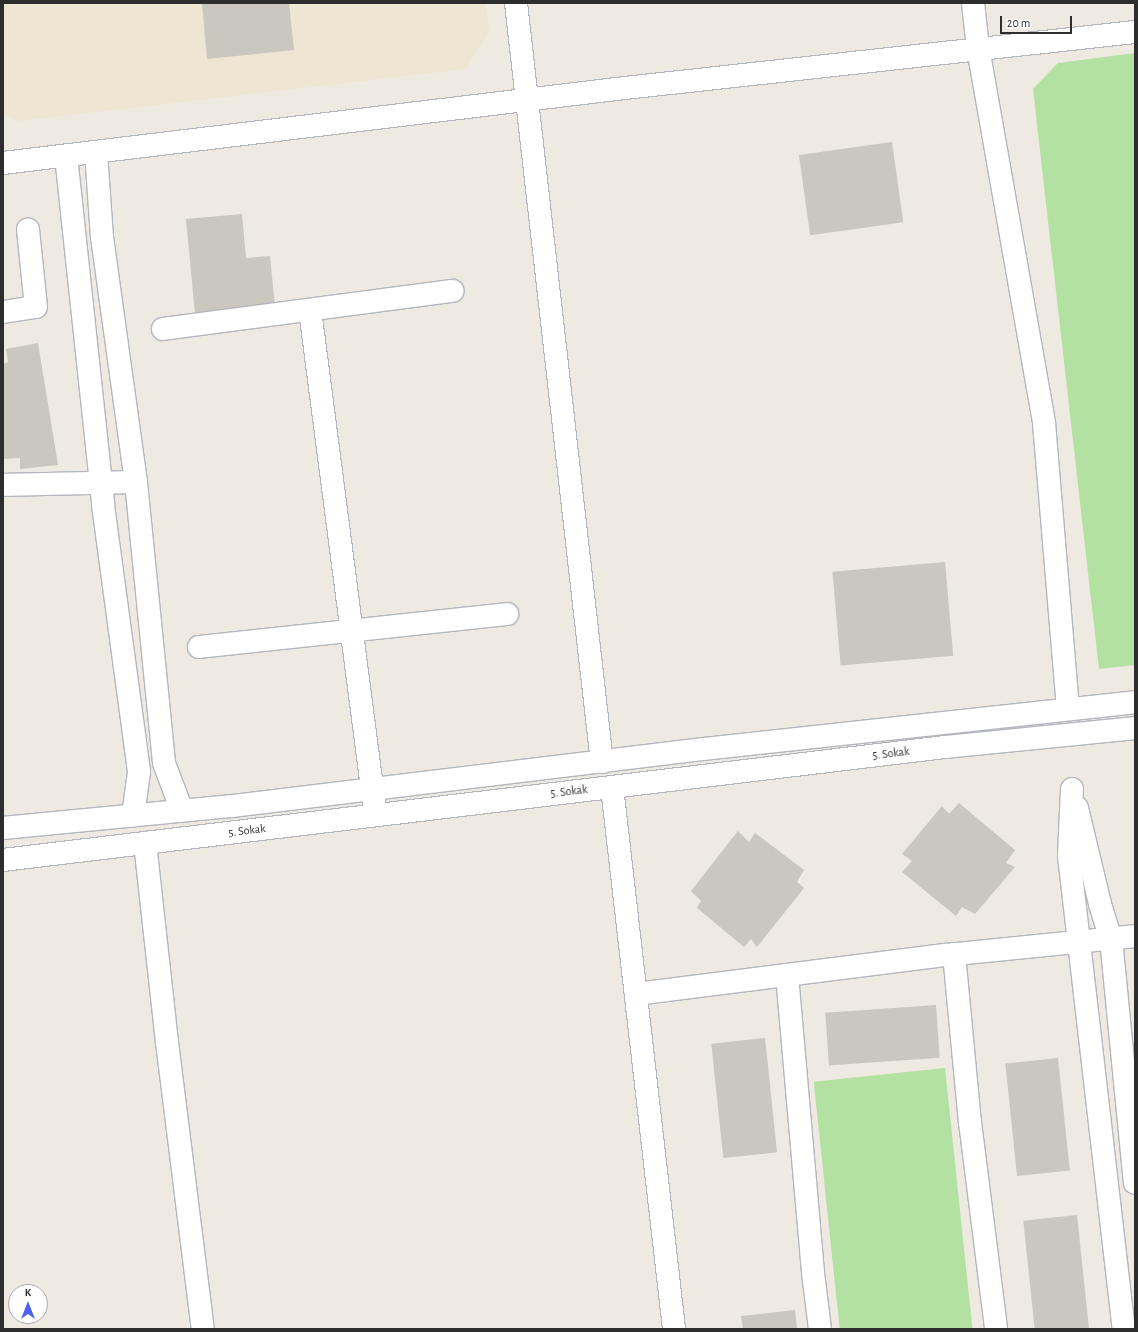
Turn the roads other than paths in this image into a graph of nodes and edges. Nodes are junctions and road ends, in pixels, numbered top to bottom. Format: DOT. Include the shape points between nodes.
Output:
graph roads {
  1 [pos="516,3"];
  2 [pos="973,3"];
  3 [pos="1135,32"];
  4 [pos="978,48"];
  5 [pos="526,100"];
  6 [pos="96,152"];
  7 [pos="66,156"];
  8 [pos="3,163"];
  9 [pos="28,229"];
  10 [pos="453,290"];
  11 [pos="310,310"];
  12 [pos="3,312"];
  13 [pos="163,329"];
  14 [pos="100,482"];
  15 [pos="136,482"];
  16 [pos="3,485"];
  17 [pos="507,614"];
  18 [pos="352,631"];
  19 [pos="199,646"];
  20 [pos="1135,702"];
  21 [pos="1068,709"];
  22 [pos="1135,728"];
  23 [pos="602,762"];
  24 [pos="612,787"];
  25 [pos="372,789"];
  26 [pos="182,811"];
  27 [pos="133,816"];
  28 [pos="375,816"];
  29 [pos="3,828"];
  30 [pos="145,843"];
  31 [pos="3,860"];
  32 [pos="1135,936"];
  33 [pos="1111,939"];
  34 [pos="1080,942"];
  35 [pos="954,954"];
  36 [pos="787,975"];
  37 [pos="636,994"];
  38 [pos="1135,1183"];
  39 [pos="203,1329"];
  40 [pos="674,1329"];
  41 [pos="820,1329"];
  42 [pos="996,1329"];
  43 [pos="1124,1329"];
  1 -- 5 [label="street"];
  2 -- 4 [label="street"];
  3 -- 4 [label="street"];
  4 -- 5 [label="street"];
  4 -- 21 [label="street" via="1044,423"];
  5 -- 6 [label="street"];
  5 -- 23 [label="street"];
  6 -- 7 [label="street"];
  6 -- 15 [label="street" via="102,237"];
  7 -- 8 [label="street"];
  7 -- 14 [label="street"];
  9 -- 12 [label="street" via="36,307"];
  10 -- 11 [label="street"];
  11 -- 13 [label="street"];
  11 -- 18 [label="street"];
  14 -- 15 [label="street"];
  14 -- 16 [label="street"];
  14 -- 27 [label="street" via="139,772"];
  15 -- 26 [label="street" via="164,763"];
  17 -- 18 [label="street"];
  18 -- 19 [label="street"];
  18 -- 25 [label="street"];
  20 -- 21 [label="street, 5. Sokak"];
  21 -- 23 [label="street, 5. Sokak"];
  22 -- 24 [label="street, 5. Sokak"];
  23 -- 25 [label="street, 5. Sokak"];
  24 -- 28 [label="street, 5. Sokak"];
  24 -- 37 [label="street"];
  25 -- 26 [label="street, 5. Sokak"];
  25 -- 28 [label="street"];
  26 -- 27 [label="street, 5. Sokak"];
  27 -- 29 [label="street, 5. Sokak"];
  28 -- 30 [label="street, 5. Sokak"];
  30 -- 31 [label="street, 5. Sokak"];
  30 -- 39 [label="street"];
  32 -- 33 [label="street"];
  33 -- 34 [label="street"];
  33 -- 34 [label="street" via="1072,789 1069,856"];
  33 -- 38 [label="street"];
  34 -- 35 [label="street"];
  34 -- 43 [label="street"];
  35 -- 36 [label="street"];
  35 -- 42 [label="street" via="970,1122"];
  36 -- 37 [label="street"];
  36 -- 41 [label="street"];
  37 -- 40 [label="street"];
}
